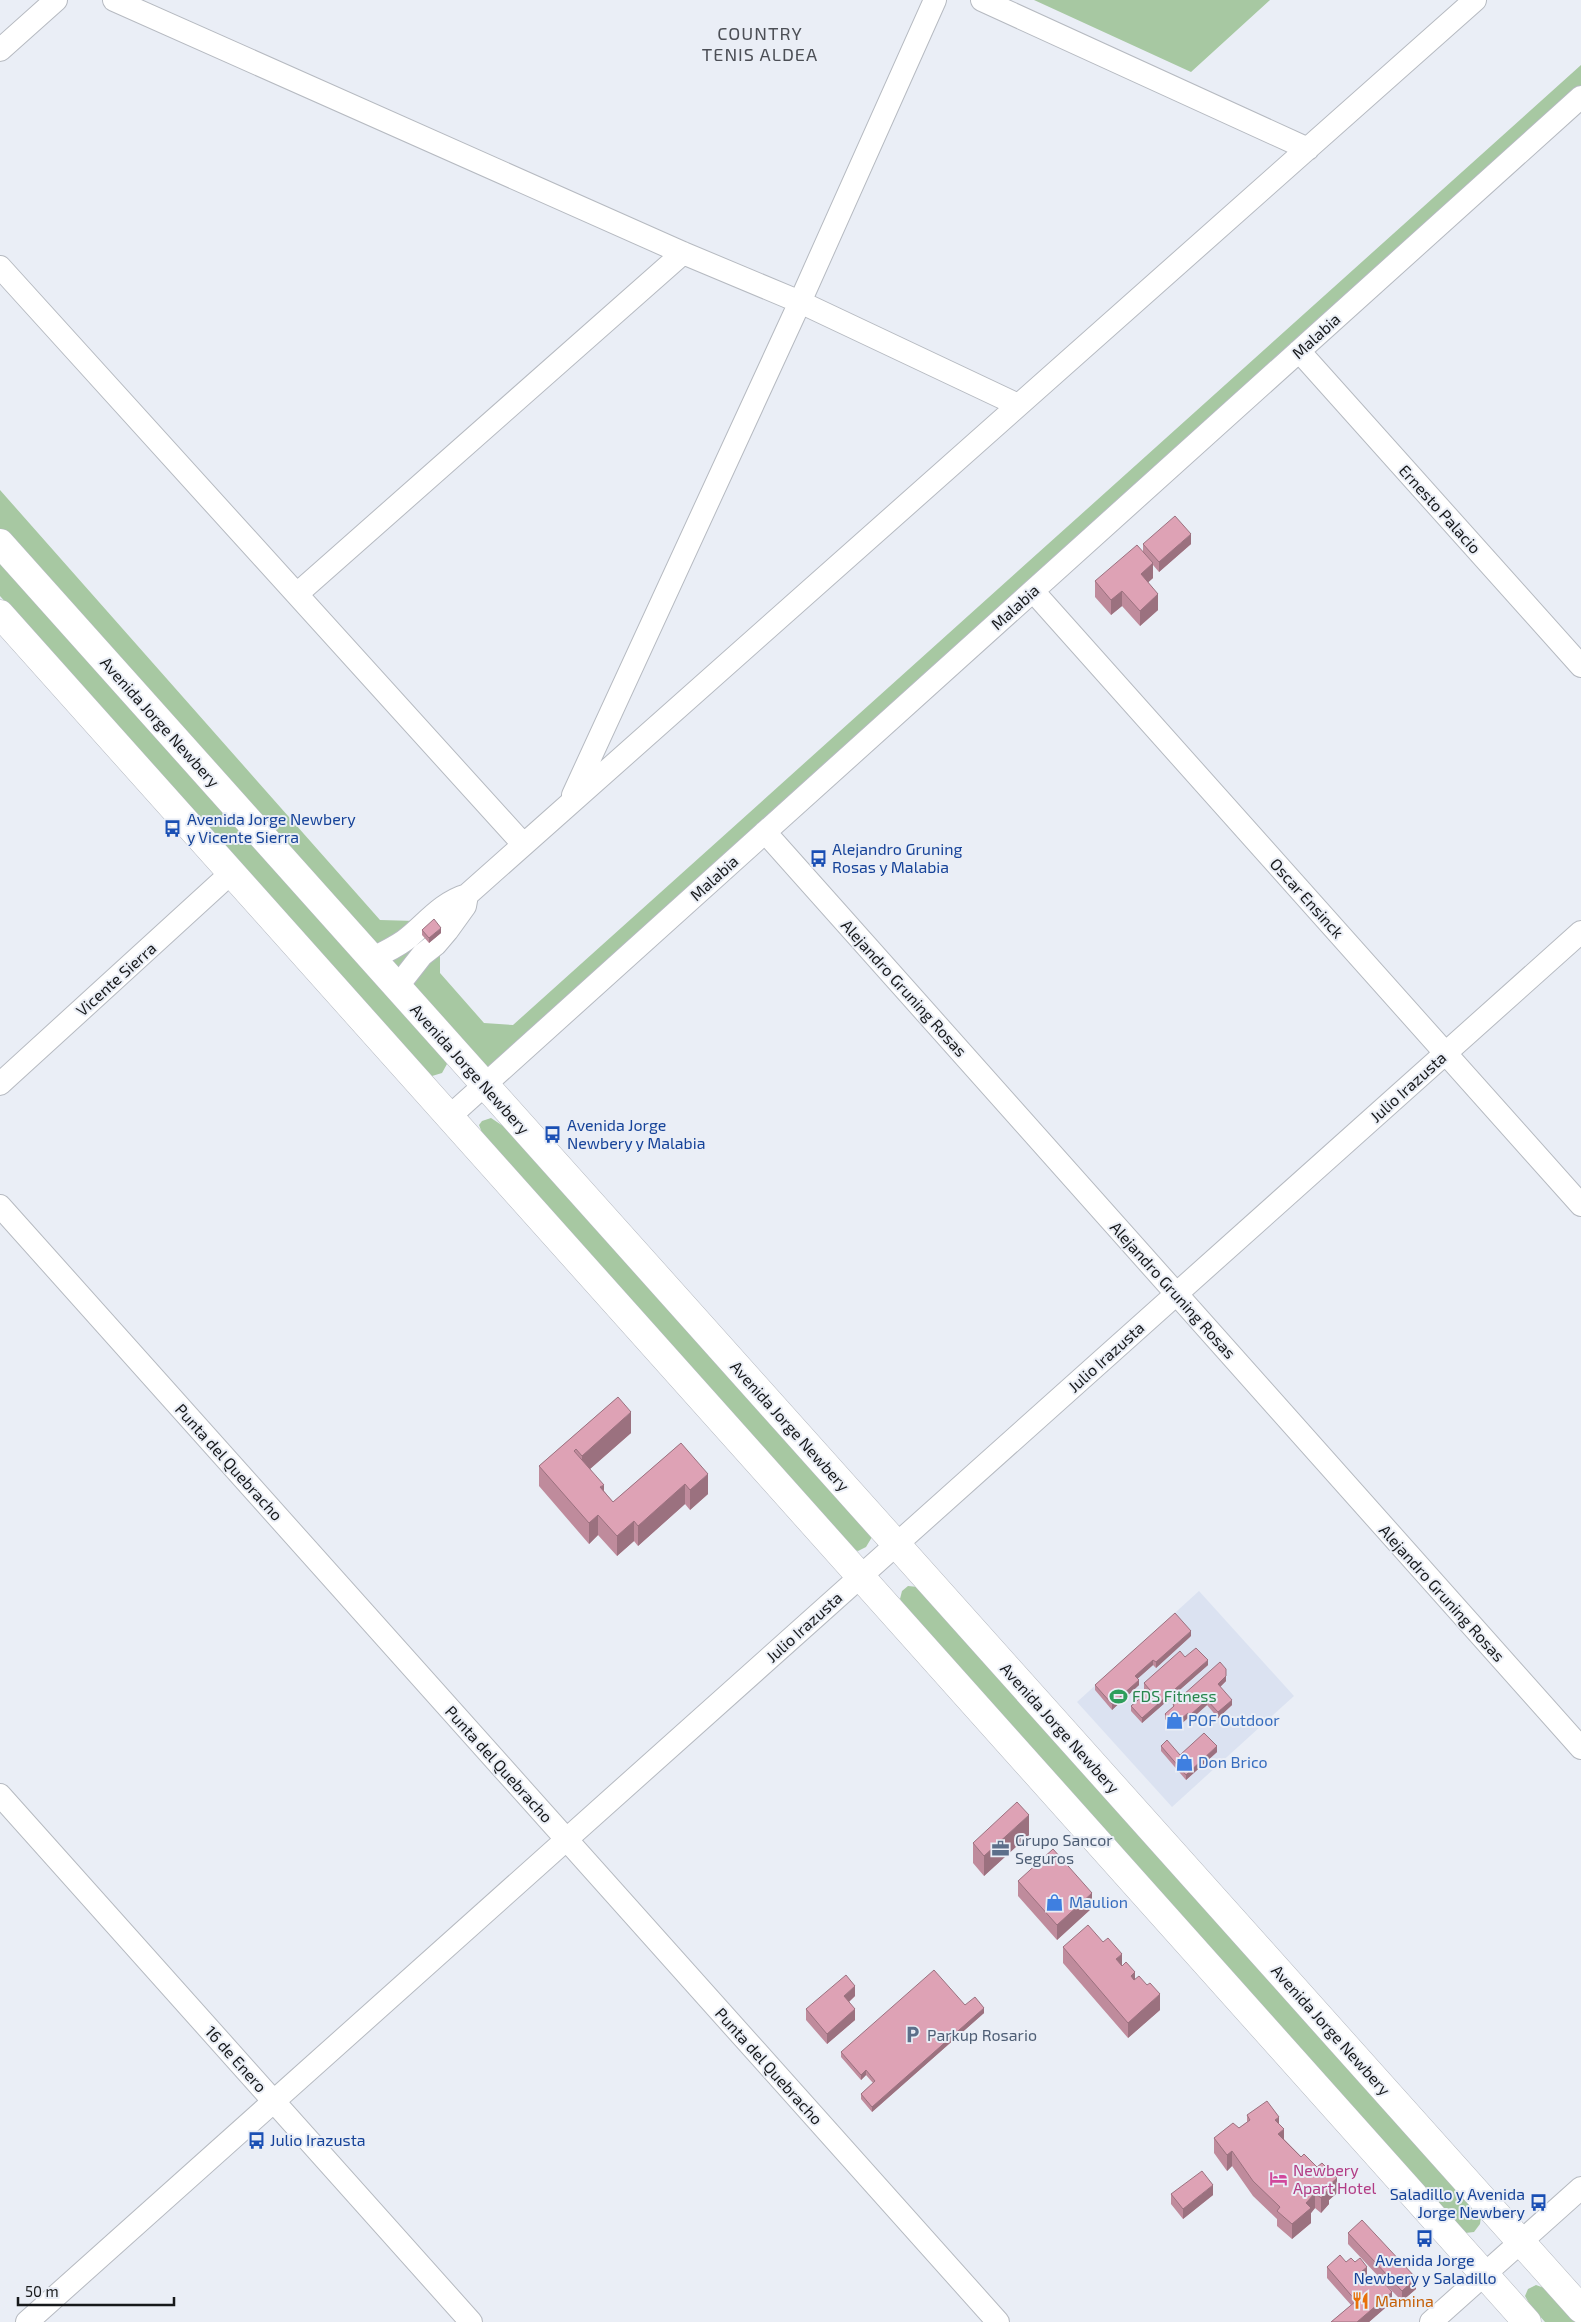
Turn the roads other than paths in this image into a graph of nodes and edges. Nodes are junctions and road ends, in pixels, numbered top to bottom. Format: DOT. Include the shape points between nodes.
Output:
graph roads {
  1 [pos="56,0"];
  2 [pos="114,0"];
  3 [pos="935,0"];
  4 [pos="982,0"];
  5 [pos="1475,0"];
  6 [pos="0,50"];
  7 [pos="1578,106"];
  8 [pos="1308,149"];
  9 [pos="683,252"];
  10 [pos="0,267"];
  11 [pos="800,302"];
  12 [pos="1299,351"];
  13 [pos="1018,405"];
  14 [pos="0,543"];
  15 [pos="1033,591"];
  16 [pos="297,594"];
  17 [pos="0,614"];
  18 [pos="1581,666"];
  19 [pos="569,804"];
  20 [pos="765,832"];
  21 [pos="523,844"];
  22 [pos="231,873"];
  23 [pos="467,895"];
  24 [pos="1581,932"];
  25 [pos="372,959"];
  26 [pos="397,987"];
  27 [pos="1445,1053"];
  28 [pos="0,1084"];
  29 [pos="484,1085"];
  30 [pos="448,1117"];
  31 [pos="1581,1205"];
  32 [pos="0,1206"];
  33 [pos="1176,1294"];
  34 [pos="896,1544"];
  35 [pos="860,1576"];
  36 [pos="1581,1748"];
  37 [pos="0,1795"];
  38 [pos="566,1839"];
  39 [pos="274,2102"];
  40 [pos="1581,2188"];
  41 [pos="1520,2242"];
  42 [pos="1484,2274"];
  43 [pos="1581,2309"];
  44 [pos="27,2322"];
  45 [pos="471,2322"];
  46 [pos="998,2322"];
  47 [pos="1430,2322"];
  48 [pos="1527,2322"];
  1 -- 6 [label="street"];
  2 -- 9 [label="street"];
  3 -- 11 [label="street"];
  4 -- 8 [label="street"];
  5 -- 8 [label="street"];
  7 -- 12 [label="street, Malabia"];
  8 -- 13 [label="street"];
  9 -- 11 [label="street"];
  9 -- 16 [label="street"];
  10 -- 16 [label="street"];
  11 -- 13 [label="street"];
  11 -- 19 [label="street"];
  12 -- 15 [label="street, Malabia"];
  12 -- 18 [label="street, Ernesto Palacio"];
  13 -- 19 [label="street"];
  14 -- 25 [label="main road, Avenida Jorge Newbery"];
  15 -- 20 [label="street, Malabia"];
  15 -- 27 [label="street, Oscar Ensinck"];
  16 -- 21 [label="street"];
  17 -- 22 [label="main road"];
  19 -- 21 [label="street"];
  20 -- 29 [label="street, Malabia"];
  20 -- 33 [label="street, Alejandro Gruning Rosas"];
  21 -- 23 [label="street"];
  22 -- 28 [label="street, Vicente Sierra"];
  22 -- 30 [label="main road"];
  23 -- 25 [label="street" via="455,899 408,938"];
  23 -- 26 [label="street" via="464,906 447,931 422,955"];
  24 -- 27 [label="street, Julio Irazusta"];
  25 -- 26 [label="main road, Avenida Jorge Newbery"];
  26 -- 29 [label="main road, Avenida Jorge Newbery"];
  27 -- 31 [label="street, Oscar Ensinck"];
  27 -- 33 [label="street, Julio Irazusta"];
  29 -- 30 [label="street, Malabia"];
  29 -- 34 [label="main road, Avenida Jorge Newbery"];
  30 -- 35 [label="main road"];
  32 -- 38 [label="street, Punta del Quebracho"];
  33 -- 34 [label="street, Julio Irazusta"];
  33 -- 36 [label="street, Alejandro Gruning Rosas"];
  34 -- 35 [label="street, Julio Irazusta"];
  34 -- 41 [label="main road, Avenida Jorge Newbery"];
  35 -- 38 [label="street, Julio Irazusta"];
  35 -- 42 [label="main road"];
  37 -- 39 [label="street, 16 de Enero"];
  38 -- 39 [label="street, Julio Irazusta"];
  38 -- 46 [label="street, Punta del Quebracho"];
  39 -- 44 [label="street, Julio Irazusta"];
  39 -- 45 [label="street, 16 de Enero"];
  40 -- 41 [label="street"];
  41 -- 42 [label="street"];
  41 -- 43 [label="main road, Avenida Jorge Newbery"];
  42 -- 47 [label="street"];
  42 -- 48 [label="main road"];
}
